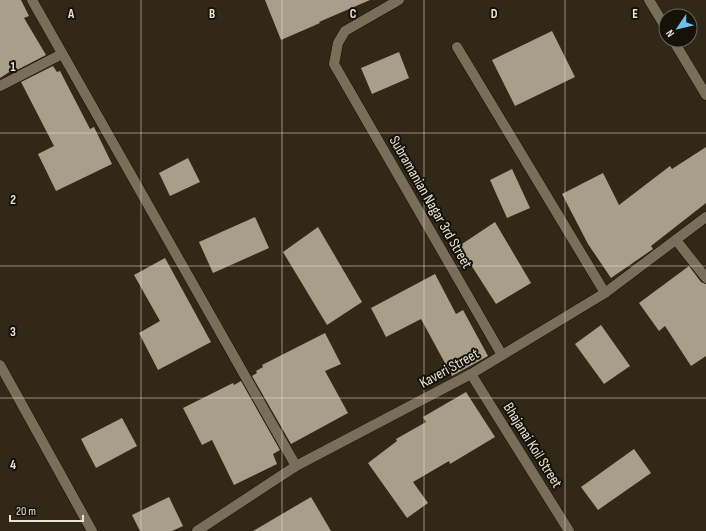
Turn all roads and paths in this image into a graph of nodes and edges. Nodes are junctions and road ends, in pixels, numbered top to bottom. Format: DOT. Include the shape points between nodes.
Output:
graph roads {
  1 [pos="32,0"];
  2 [pos="399,0"];
  3 [pos="649,0"];
  4 [pos="658,15"];
  5 [pos="457,47"];
  6 [pos="678,48"];
  7 [pos="62,54"];
  8 [pos="0,86"];
  9 [pos="706,95"];
  10 [pos="706,217"];
  11 [pos="676,240"];
  12 [pos="706,278"];
  13 [pos="605,293"];
  14 [pos="502,355"];
  15 [pos="0,365"];
  16 [pos="471,374"];
  17 [pos="296,466"];
  18 [pos="92,531"];
  19 [pos="197,531"];
  20 [pos="569,531"];
  1 -- 7 [label="street"];
  2 -- 14 [label="street, Subramanian Nagar 3rd Street" via="345,31 338,43 334,64"];
  3 -- 4 [label="street"];
  5 -- 13 [label="street"];
  6 -- 9 [label="street"];
  7 -- 8 [label="street"];
  7 -- 17 [label="street"];
  10 -- 11 [label="street, Kaveri Street"];
  11 -- 12 [label="street"];
  11 -- 13 [label="street, Kaveri Street"];
  13 -- 14 [label="street, Kaveri Street"];
  14 -- 16 [label="street, Kaveri Street"];
  15 -- 18 [label="street"];
  16 -- 17 [label="street, Kaveri Street"];
  16 -- 20 [label="street, Bhajanai Koil Street"];
  17 -- 19 [label="street, Kaveri Street"];
}
